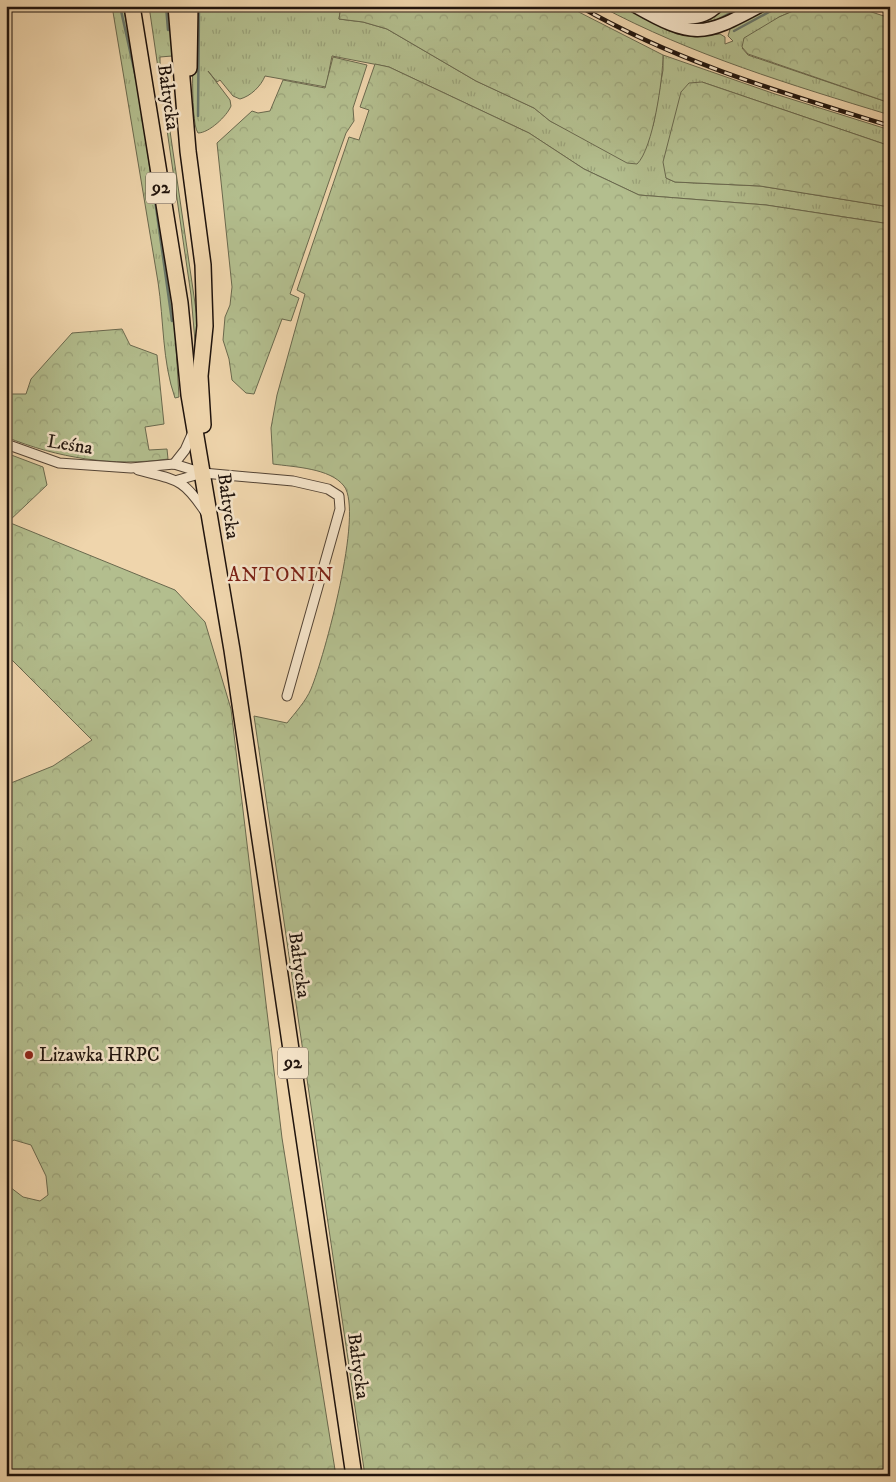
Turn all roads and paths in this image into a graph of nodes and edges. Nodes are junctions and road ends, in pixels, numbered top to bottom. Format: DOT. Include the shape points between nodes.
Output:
graph roads {
  1 [pos="132,6"];
  2 [pos="176,6"];
  3 [pos="190,6"];
  4 [pos="635,6"];
  5 [pos="641,6"];
  6 [pos="717,6"];
  7 [pos="760,6"];
  8 [pos="186,127"];
  9 [pos="194,430"];
  10 [pos="6,444"];
  11 [pos="174,464"];
  12 [pos="202,467"];
  13 [pos="131,468"];
  14 [pos="178,480"];
  15 [pos="210,518"];
  16 [pos="287,696"];
  17 [pos="354,1476"];
  1 -- 9 [label="main road, Bałtycka / 92" via="180,303"];
  2 -- 8 [label="main road, Bałtycka / 92"];
  3 -- 8 [label="main road"];
  4 -- 7 [label="main road" via="670,25 698,32 722,26"];
  5 -- 6 [label="main road" via="693,18"];
  8 -- 12 [label="main road, Bałtycka / 92" via="205,292 200,369"];
  9 -- 11 [label="street"];
  9 -- 12 [label="main road, Bałtycka / 92"];
  10 -- 13 [label="street, Leśna" via="59,463"];
  11 -- 12 [label="street, Leśna"];
  11 -- 13 [label="street, Leśna"];
  12 -- 14 [label="street, Leśna"];
  12 -- 15 [label="main road, Bałtycka / 92"];
  12 -- 16 [label="street" via="293,481 328,489 339,496 340,509"];
  13 -- 14 [label="street, Leśna"];
  14 -- 15 [label="street" via="194,495"];
  15 -- 17 [label="main road, Bałtycka / 92"];
}
